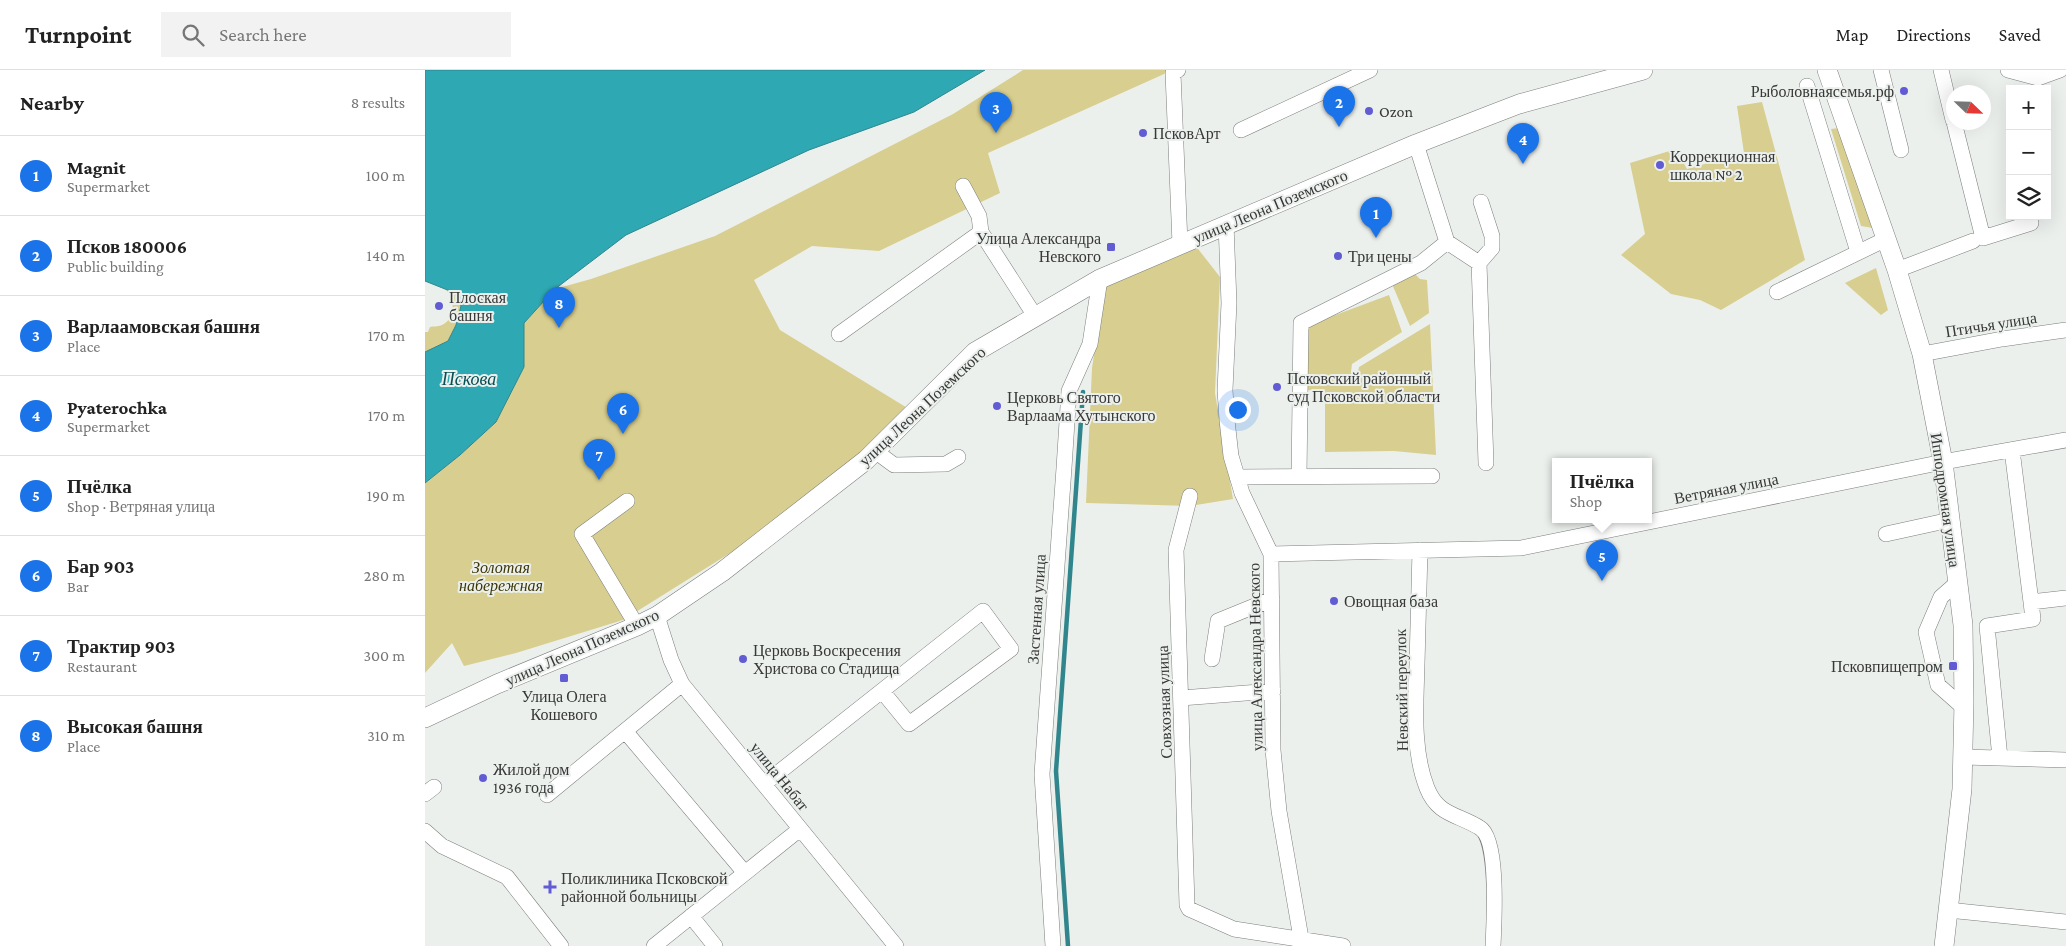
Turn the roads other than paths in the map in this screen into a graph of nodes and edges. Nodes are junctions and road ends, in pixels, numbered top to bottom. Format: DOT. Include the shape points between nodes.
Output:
graph roads {
  1 [pos="1179,70"];
  2 [pos="1370,70"];
  3 [pos="1643,70"];
  4 [pos="1827,70"];
  5 [pos="1881,70"];
  6 [pos="1941,70"];
  7 [pos="2008,70"];
  8 [pos="2060,70"];
  9 [pos="1597,76"];
  10 [pos="1807,86"];
  11 [pos="1946,90"];
  12 [pos="1241,130"];
  13 [pos="1956,130"];
  14 [pos="1416,144"];
  15 [pos="1901,150"];
  16 [pos="963,186"];
  17 [pos="1481,202"];
  18 [pos="2031,223"];
  19 [pos="1226,224"];
  20 [pos="981,232"];
  21 [pos="1886,239"];
  22 [pos="1973,241"];
  23 [pos="1447,242"];
  24 [pos="1180,244"];
  25 [pos="1858,252"];
  26 [pos="1479,263"];
  27 [pos="1897,270"];
  28 [pos="1100,279"];
  29 [pos="1777,292"];
  30 [pos="1035,316"];
  31 [pos="2066,330"];
  32 [pos="839,334"];
  33 [pos="1922,354"];
  34 [pos="2066,440"];
  35 [pos="2012,450"];
  36 [pos="875,451"];
  37 [pos="958,457"];
  38 [pos="1943,462"];
  39 [pos="1486,463"];
  40 [pos="1299,476"];
  41 [pos="1432,476"];
  42 [pos="1237,477"];
  43 [pos="1190,496"];
  44 [pos="627,500"];
  45 [pos="1652,519"];
  46 [pos="1950,520"];
  47 [pos="1634,523"];
  48 [pos="1886,534"];
  49 [pos="1419,550"];
  50 [pos="1271,554"];
  51 [pos="1958,582"];
  52 [pos="2066,598"];
  53 [pos="1272,599"];
  54 [pos="2031,602"];
  55 [pos="657,616"];
  56 [pos="637,626"];
  57 [pos="1212,659"];
  58 [pos="682,684"];
  59 [pos="882,691"];
  60 [pos="1273,692"];
  61 [pos="1181,698"];
  62 [pos="1964,708"];
  63 [pos="426,716"];
  64 [pos="625,731"];
  65 [pos="1963,757"];
  66 [pos="2000,758"];
  67 [pos="2066,760"];
  68 [pos="764,784"];
  69 [pos="547,795"];
  70 [pos="800,829"];
  71 [pos="425,831"];
  72 [pos="745,873"];
  73 [pos="1948,910"];
  74 [pos="691,916"];
  75 [pos="2066,922"];
  76 [pos="1301,942"];
  77 [pos="561,946"];
  78 [pos="654,946"];
  79 [pos="715,946"];
  80 [pos="896,946"];
  81 [pos="1053,946"];
  82 [pos="1343,946"];
  83 [pos="1493,946"];
  84 [pos="1944,946"];
  1 -- 24 [label="street" via="1173,73"];
  2 -- 12 [label="street"];
  3 -- 9 [label="main road, улица Леона Поземского"];
  4 -- 21 [label="main road, Ипподромная улица"];
  5 -- 15 [label="street"];
  6 -- 11 [label="street"];
  7 -- 8 [label="street" via="2038,78"];
  9 -- 14 [label="main road, улица Леона Поземского"];
  10 -- 25 [label="street"];
  13 -- 18 [label="street" via="1983,238"];
  14 -- 19 [label="main road, улица Леона Поземского"];
  14 -- 23 [label="street"];
  16 -- 20 [label="street" via="979,216"];
  17 -- 26 [label="street" via="1492,236 1492,248"];
  19 -- 24 [label="main road, улица Леона Поземского"];
  19 -- 42 [label="street, улица Александра Невского" via="1229,303 1225,390 1231,456"];
  20 -- 30 [label="street"];
  20 -- 32 [label="street"];
  21 -- 25 [label="street"];
  21 -- 27 [label="main road, Ипподромная улица"];
  22 -- 27 [label="street"];
  23 -- 26 [label="street"];
  23 -- 40 [label="street" via="1421,264 1301,324"];
  24 -- 28 [label="main road, улица Леона Поземского"];
  25 -- 29 [label="street"];
  26 -- 39 [label="street"];
  27 -- 33 [label="main road, Ипподромная улица"];
  28 -- 30 [label="main road, улица Леона Поземского"];
  28 -- 81 [label="street, Застенная улица" via="1090,344 1069,391 1064,458 1042,774"];
  30 -- 36 [label="main road, улица Леона Поземского" via="975,352"];
  31 -- 33 [label="street, Птичья улица"];
  33 -- 38 [label="main road, Ипподромная улица"];
  34 -- 35 [label="street, Ветряная улица"];
  35 -- 38 [label="street, Ветряная улица"];
  35 -- 54 [label="street"];
  36 -- 37 [label="street" via="894,465 947,464"];
  36 -- 55 [label="main road, улица Леона Поземского" via="722,572"];
  38 -- 45 [label="street, Ветряная улица"];
  38 -- 46 [label="main road, Ипподромная улица"];
  40 -- 41 [label="street"];
  40 -- 42 [label="street"];
  42 -- 50 [label="street, улица Александра Невского"];
  43 -- 61 [label="street, Совхозная улица" via="1176,550"];
  44 -- 56 [label="street" via="581,534"];
  46 -- 48 [label="street"];
  46 -- 51 [label="main road, Ипподромная улица"];
  47 -- 49 [label="street, Ветряная улица" via="1521,548"];
  49 -- 50 [label="street, Ветряная улица"];
  49 -- 83 [label="street, Невский переулок" via="1415,716 1420,764 1435,804 1449,815 1481,828 1488,837 1495,909"];
  50 -- 53 [label="street, улица Александра Невского"];
  51 -- 62 [label="main road, Ипподромная улица" via="1963,625"];
  51 -- 62 [label="street" via="1941,597 1926,632 1938,685"];
  52 -- 54 [label="street"];
  53 -- 57 [label="street" via="1218,621"];
  53 -- 60 [label="street, улица Александра Невского"];
  54 -- 66 [label="street" via="2033,619 1987,626"];
  55 -- 56 [label="main road, улица Леона Поземского"];
  55 -- 58 [label="street, улица Набат" via="663,640"];
  56 -- 63 [label="main road, улица Леона Поземского"];
  58 -- 64 [label="street"];
  58 -- 68 [label="street, улица Набат"];
  59 -- 59 [label="street" via="983,611 1011,649 909,724"];
  59 -- 68 [label="street"];
  60 -- 61 [label="street"];
  60 -- 76 [label="street, улица Александра Невского" via="1273,750 1279,811"];
  61 -- 76 [label="street, Совхозная улица" via="1187,905 1189,909 1234,929"];
  62 -- 65 [label="main road, Ипподромная улица"];
  64 -- 69 [label="street"];
  64 -- 72 [label="street"];
  65 -- 66 [label="street"];
  65 -- 73 [label="main road, Ипподромная улица"];
  66 -- 67 [label="street"];
  68 -- 70 [label="street, улица Набат"];
  70 -- 72 [label="street"];
  70 -- 80 [label="street, улица Набат"];
  71 -- 77 [label="street" via="442,846 507,877"];
  72 -- 74 [label="street"];
  73 -- 75 [label="street"];
  73 -- 84 [label="main road, Ипподромная улица"];
  74 -- 78 [label="street"];
  74 -- 79 [label="street"];
  76 -- 82 [label="street"];
}
